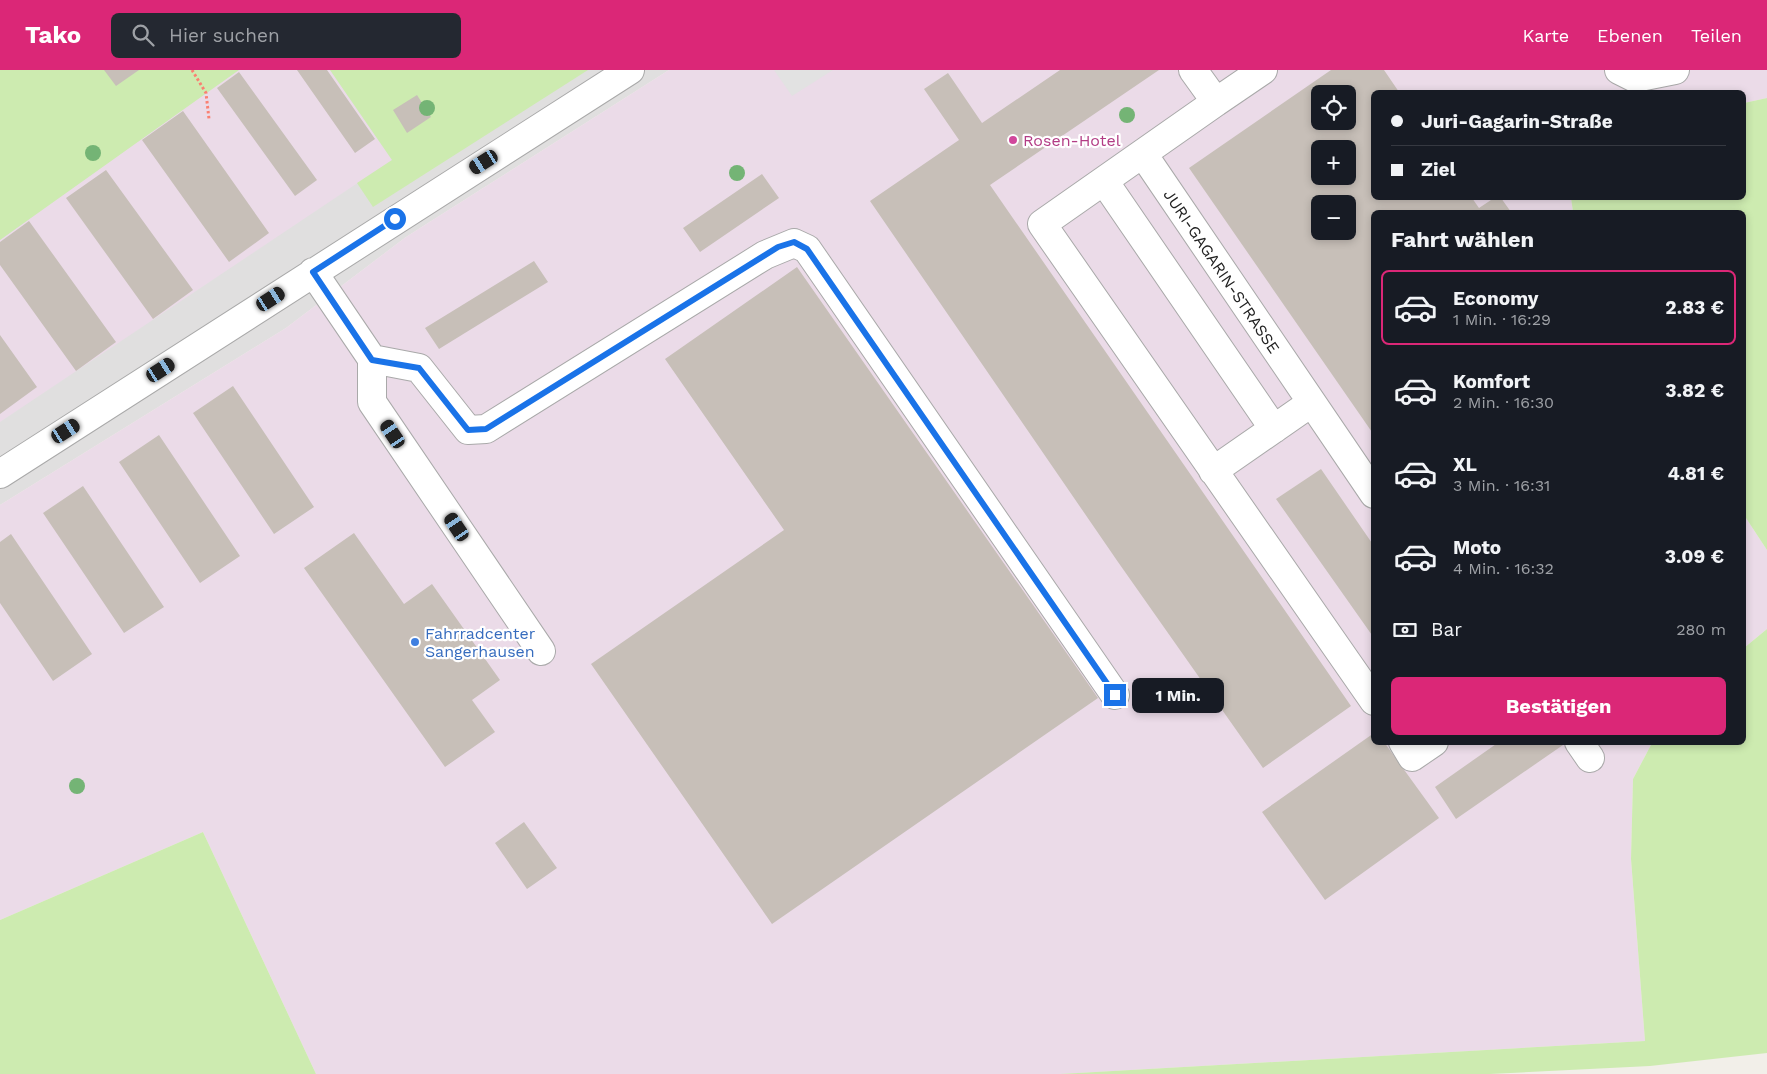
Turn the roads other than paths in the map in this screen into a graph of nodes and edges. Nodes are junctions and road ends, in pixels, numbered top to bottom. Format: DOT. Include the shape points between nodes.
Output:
graph roads {
  1 [pos="630,70"];
  2 [pos="1193,70"];
  3 [pos="1264,70"];
  4 [pos="1619,70"];
  5 [pos="1675,70"];
  6 [pos="1216,102"];
  7 [pos="1143,154"];
  8 [pos="1104,181"];
  9 [pos="313,272"];
  10 [pos="372,360"];
  11 [pos="1311,403"];
  12 [pos="1274,429"];
  13 [pos="1214,471"];
  14 [pos="0,474"];
  15 [pos="1371,490"];
  16 [pos="541,651"];
  17 [pos="1115,695"];
  18 [pos="1371,697"];
  19 [pos="1405,745"];
  20 [pos="1430,745"];
  1 -- 9 [label="street"];
  2 -- 6 [label="street"];
  3 -- 6 [label="street"];
  4 -- 5 [label="street" via="1635,78"];
  6 -- 7 [label="street"];
  7 -- 8 [label="street"];
  7 -- 11 [label="street, JURI-GAGARIN-STRASSE"];
  8 -- 12 [label="street"];
  8 -- 13 [label="street" via="1042,224"];
  9 -- 10 [label="street"];
  9 -- 14 [label="street"];
  10 -- 16 [label="street" via="372,402"];
  10 -- 17 [label="street" via="419,368 468,430 486,429 765,255 794,242 807,249"];
  11 -- 12 [label="street"];
  11 -- 15 [label="street, JURI-GAGARIN-STRASSE"];
  12 -- 13 [label="street"];
  13 -- 18 [label="street"];
  19 -- 20 [label="street" via="1412,757"];
}
